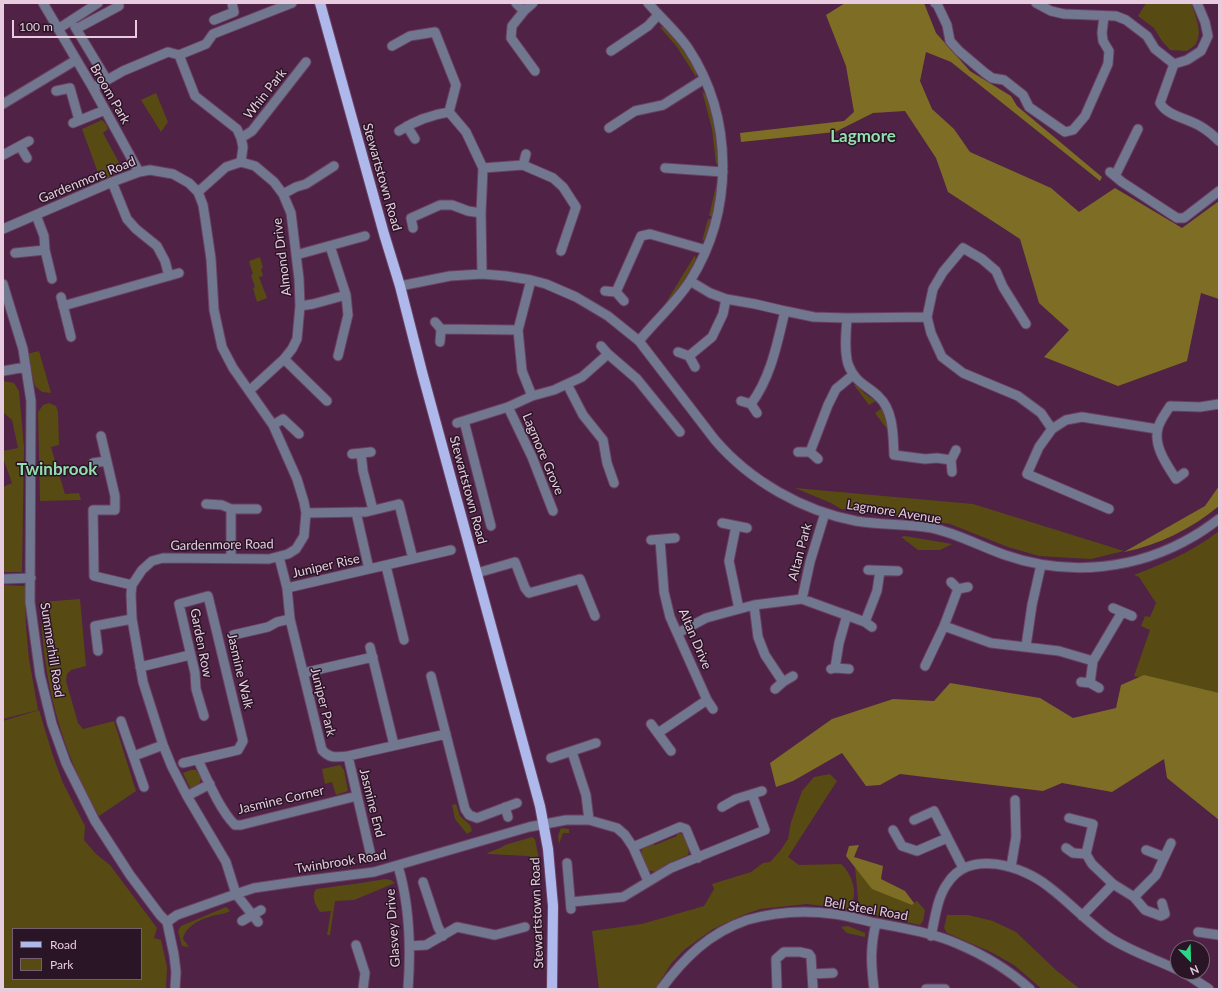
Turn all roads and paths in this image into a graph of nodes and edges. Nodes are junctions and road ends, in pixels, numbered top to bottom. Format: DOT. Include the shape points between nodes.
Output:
graph roads {
  1 [pos="43,3"];
  2 [pos="98,3"];
  3 [pos="232,3"];
  4 [pos="292,3"];
  5 [pos="320,3"];
  6 [pos="516,3"];
  7 [pos="533,3"];
  8 [pos="648,3"];
  9 [pos="935,3"];
  10 [pos="1036,3"];
  11 [pos="1197,3"];
  12 [pos="119,6"];
  13 [pos="524,11"];
  14 [pos="658,15"];
  15 [pos="1104,16"];
  16 [pos="214,20"];
  17 [pos="58,29"];
  18 [pos="392,46"];
  19 [pos="611,51"];
  20 [pos="179,55"];
  21 [pos="76,60"];
  22 [pos="306,62"];
  23 [pos="1174,64"];
  24 [pos="535,71"];
  25 [pos="704,79"];
  26 [pos="107,80"];
  27 [pos="93,88"];
  28 [pos="56,91"];
  29 [pos="3,104"];
  30 [pos="105,110"];
  31 [pos="449,112"];
  32 [pos="610,128"];
  33 [pos="1138,129"];
  34 [pos="241,138"];
  35 [pos="414,138"];
  36 [pos="29,141"];
  37 [pos="1219,142"];
  38 [pos="20,146"];
  39 [pos="526,154"];
  40 [pos="3,155"];
  41 [pos="27,158"];
  42 [pos="241,162"];
  43 [pos="523,165"];
  44 [pos="334,166"];
  45 [pos="483,168"];
  46 [pos="666,168"];
  47 [pos="139,172"];
  48 [pos="723,172"];
  49 [pos="112,182"];
  50 [pos="1219,191"];
  51 [pos="198,192"];
  52 [pos="283,194"];
  53 [pos="481,213"];
  54 [pos="36,215"];
  55 [pos="413,228"];
  56 [pos="3,229"];
  57 [pos="365,236"];
  58 [pos="560,245"];
  59 [pos="331,248"];
  60 [pos="45,250"];
  61 [pos="706,250"];
  62 [pos="15,252"];
  63 [pos="296,255"];
  64 [pos="179,273"];
  65 [pos="482,274"];
  66 [pos="169,276"];
  67 [pos="52,279"];
  68 [pos="531,280"];
  69 [pos="690,281"];
  70 [pos="3,284"];
  71 [pos="400,286"];
  72 [pos="604,291"];
  73 [pos="616,292"];
  74 [pos="346,295"];
  75 [pos="60,297"];
  76 [pos="726,299"];
  77 [pos="624,301"];
  78 [pos="63,306"];
  79 [pos="300,306"];
  80 [pos="785,311"];
  81 [pos="927,317"];
  82 [pos="846,318"];
  83 [pos="435,322"];
  84 [pos="1026,324"];
  85 [pos="441,330"];
  86 [pos="518,330"];
  87 [pos="72,337"];
  88 [pos="639,341"];
  89 [pos="440,342"];
  90 [pos="601,346"];
  91 [pos="678,352"];
  92 [pos="608,354"];
  93 [pos="338,356"];
  94 [pos="689,356"];
  95 [pos="284,359"];
  96 [pos="26,366"];
  97 [pos="695,367"];
  98 [pos="3,371"];
  99 [pos="853,375"];
  100 [pos="567,384"];
  101 [pos="249,391"];
  102 [pos="532,396"];
  103 [pos="327,401"];
  104 [pos="741,401"];
  105 [pos="751,404"];
  106 [pos="1219,404"];
  107 [pos="508,407"];
  108 [pos="757,413"];
  109 [pos="273,425"];
  110 [pos="1052,429"];
  111 [pos="1157,429"];
  112 [pos="680,432"];
  113 [pos="299,434"];
  114 [pos="100,436"];
  115 [pos="956,450"];
  116 [pos="371,452"];
  117 [pos="798,452"];
  118 [pos="810,452"];
  119 [pos="818,459"];
  120 [pos="951,460"];
  121 [pos="106,461"];
  122 [pos="93,463"];
  123 [pos="952,472"];
  124 [pos="1184,473"];
  125 [pos="614,483"];
  126 [pos="206,504"];
  127 [pos="231,509"];
  128 [pos="257,509"];
  129 [pos="1109,509"];
  130 [pos="373,510"];
  131 [pos="553,511"];
  132 [pos="356,512"];
  133 [pos="306,513"];
  134 [pos="825,513"];
  135 [pos="1219,519"];
  136 [pos="722,523"];
  137 [pos="491,526"];
  138 [pos="736,526"];
  139 [pos="747,528"];
  140 [pos="675,538"];
  141 [pos="451,550"];
  142 [pos="280,557"];
  143 [pos="230,558"];
  144 [pos="413,559"];
  145 [pos="1041,565"];
  146 [pos="386,566"];
  147 [pos="369,569"];
  148 [pos="868,570"];
  149 [pos="880,571"];
  150 [pos="898,571"];
  151 [pos="477,573"];
  152 [pos="31,578"];
  153 [pos="3,579"];
  154 [pos="951,582"];
  155 [pos="132,585"];
  156 [pos="287,588"];
  157 [pos="208,596"];
  158 [pos="802,599"];
  159 [pos="754,605"];
  160 [pos="1113,608"];
  161 [pos="739,609"];
  162 [pos="1122,612"];
  163 [pos="847,615"];
  164 [pos="594,616"];
  165 [pos="1132,616"];
  166 [pos="290,618"];
  167 [pos="132,619"];
  168 [pos="944,626"];
  169 [pos="678,633"];
  170 [pos="233,635"];
  171 [pos="404,640"];
  172 [pos="1026,646"];
  173 [pos="370,647"];
  174 [pos="98,651"];
  175 [pos="190,655"];
  176 [pos="373,657"];
  177 [pos="1093,661"];
  178 [pos="140,667"];
  179 [pos="849,668"];
  180 [pos="925,668"];
  181 [pos="303,673"];
  182 [pos="431,676"];
  183 [pos="793,676"];
  184 [pos="783,682"];
  185 [pos="1099,688"];
  186 [pos="775,689"];
  187 [pos="707,700"];
  188 [pos="713,709"];
  189 [pos="204,716"];
  190 [pos="121,720"];
  191 [pos="652,724"];
  192 [pos="658,733"];
  193 [pos="446,734"];
  194 [pos="596,744"];
  195 [pos="163,745"];
  196 [pos="394,745"];
  197 [pos="671,751"];
  198 [pos="572,752"];
  199 [pos="134,756"];
  200 [pos="348,756"];
  201 [pos="551,758"];
  202 [pos="198,760"];
  203 [pos="183,763"];
  204 [pos="210,784"];
  205 [pos="144,787"];
  206 [pos="762,791"];
  207 [pos="752,794"];
  208 [pos="186,796"];
  209 [pos="357,796"];
  210 [pos="1016,800"];
  211 [pos="517,803"];
  212 [pos="505,807"];
  213 [pos="722,807"];
  214 [pos="1016,811"];
  215 [pos="1026,811"];
  216 [pos="508,817"];
  217 [pos="1069,818"];
  218 [pos="589,820"];
  219 [pos="914,820"];
  220 [pos="544,824"];
  221 [pos="893,830"];
  222 [pos="947,838"];
  223 [pos="1171,844"];
  224 [pos="633,847"];
  225 [pos="1066,848"];
  226 [pos="1146,850"];
  227 [pos="1086,854"];
  228 [pos="371,856"];
  229 [pos="698,858"];
  230 [pos="1164,858"];
  231 [pos="566,863"];
  232 [pos="398,866"];
  233 [pos="1011,866"];
  234 [pos="963,868"];
  235 [pos="423,882"];
  236 [pos="648,882"];
  237 [pos="1113,884"];
  238 [pos="236,894"];
  239 [pos="1134,897"];
  240 [pos="1162,903"];
  241 [pos="262,910"];
  242 [pos="1082,916"];
  243 [pos="255,918"];
  244 [pos="242,921"];
  245 [pos="167,922"];
  246 [pos="876,923"];
  247 [pos="525,927"];
  248 [pos="1198,932"];
  249 [pos="443,936"];
  250 [pos="931,936"];
  251 [pos="1219,936"];
  252 [pos="356,946"];
  253 [pos="410,946"];
  254 [pos="1170,966"];
  255 [pos="833,973"];
  256 [pos="812,974"];
  257 [pos="1196,980"];
  258 [pos="175,989"];
  259 [pos="363,989"];
  260 [pos="408,989"];
  261 [pos="552,989"];
  262 [pos="661,989"];
  263 [pos="777,989"];
  264 [pos="813,989"];
  265 [pos="874,989"];
  266 [pos="926,989"];
  267 [pos="945,989"];
  268 [pos="1030,989"];
  269 [pos="1210,989"];
  1 -- 17 [label="street, Broom Park"];
  2 -- 17 [label="street"];
  3 -- 16 [label="street" via="234,12"];
  4 -- 20 [label="street" via="212,34 206,44"];
  5 -- 71 [label="main road, Stewartstown Road"];
  6 -- 13 [label="street"];
  7 -- 13 [label="street"];
  8 -- 14 [label="street"];
  9 -- 15 [label="street" via="947,25 950,41 959,51 992,78 1004,80 1023,95 1029,107 1065,132 1073,130 1085,116 1108,64 1109,51 1102,33"];
  10 -- 15 [label="street" via="1064,14"];
  11 -- 23 [label="street" via="1208,36 1201,51 1188,60"];
  12 -- 26 [label="street, Broom Park" via="76,28"];
  13 -- 24 [label="street" via="512,26 511,38"];
  14 -- 19 [label="street" via="648,26"];
  14 -- 25 [label="street" via="687,46"];
  15 -- 23 [label="street" via="1116,16 1134,25"];
  17 -- 21 [label="street, Broom Park"];
  18 -- 31 [label="street" via="410,36 435,32 456,85"];
  20 -- 26 [label="street" via="168,52"];
  20 -- 34 [label="street" via="195,96 237,129"];
  21 -- 27 [label="street, Broom Park"];
  21 -- 29 [label="street"];
  22 -- 34 [label="street, Whin Park" via="252,131"];
  23 -- 37 [label="street" via="1160,103 1164,109 1199,125"];
  25 -- 32 [label="street" via="663,105 635,112"];
  25 -- 48 [label="street" via="720,129"];
  26 -- 27 [label="street"];
  27 -- 30 [label="street, Broom Park"];
  28 -- 30 [label="street" via="70,88 76,122"];
  30 -- 47 [label="street, Broom Park"];
  31 -- 35 [label="street" via="431,115 403,129"];
  31 -- 45 [label="street" via="466,132"];
  33 -- 50 [label="street" via="1113,174 1177,218 1184,218"];
  34 -- 42 [label="street"];
  36 -- 38 [label="street"];
  38 -- 40 [label="street"];
  38 -- 41 [label="street"];
  39 -- 43 [label="street"];
  42 -- 51 [label="street" via="226,167"];
  42 -- 52 [label="street, Almond Drive" via="255,166 274,182"];
  43 -- 45 [label="street"];
  43 -- 58 [label="street" via="553,178 563,187 576,207"];
  44 -- 52 [label="street" via="306,184"];
  45 -- 53 [label="street"];
  46 -- 48 [label="street"];
  47 -- 49 [label="street, Gardenmore Road"];
  47 -- 51 [label="street, Gardenmore Road" via="150,170 173,174 189,183"];
  48 -- 61 [label="street" via="717,216"];
  49 -- 54 [label="street, Gardenmore Road"];
  49 -- 66 [label="street" via="127,219 157,246"];
  51 -- 101 [label="street, Gardenmore Road" via="203,205 211,259 214,310 222,347"];
  52 -- 63 [label="street, Almond Drive" via="291,213"];
  53 -- 55 [label="street" via="452,205 440,206 411,218"];
  53 -- 65 [label="street"];
  54 -- 56 [label="street, Gardenmore Road"];
  54 -- 60 [label="street" via="46,240"];
  57 -- 59 [label="street"];
  59 -- 63 [label="street"];
  59 -- 74 [label="street"];
  60 -- 62 [label="street"];
  60 -- 67 [label="street"];
  61 -- 69 [label="street"];
  61 -- 73 [label="street" via="650,234 641,236"];
  63 -- 79 [label="street, Almond Drive"];
  64 -- 66 [label="street"];
  65 -- 68 [label="street, Lagmore Avenue"];
  65 -- 71 [label="street, Lagmore Avenue" via="450,276"];
  66 -- 78 [label="street"];
  68 -- 86 [label="street, Lagmore Grove"];
  68 -- 88 [label="street, Lagmore Avenue" via="576,296 608,316"];
  69 -- 76 [label="street"];
  69 -- 88 [label="street"];
  70 -- 96 [label="street, Summerhill Road"];
  71 -- 151 [label="main road, Stewartstown Road"];
  72 -- 73 [label="street"];
  73 -- 77 [label="street"];
  74 -- 79 [label="street, Almond Drive"];
  74 -- 93 [label="street" via="348,316"];
  75 -- 78 [label="street"];
  76 -- 80 [label="street"];
  76 -- 94 [label="street" via="723,314 712,337"];
  78 -- 87 [label="street"];
  79 -- 95 [label="street, Almond Drive" via="297,339"];
  80 -- 82 [label="street" via="814,317"];
  80 -- 105 [label="street" via="772,362"];
  81 -- 82 [label="street"];
  81 -- 84 [label="street" via="933,289 963,248 996,271"];
  81 -- 110 [label="street" via="942,357 963,374 1018,396 1041,414"];
  82 -- 99 [label="street" via="848,363"];
  83 -- 85 [label="street"];
  85 -- 86 [label="street"];
  85 -- 89 [label="street"];
  86 -- 102 [label="street, Lagmore Grove" via="522,371"];
  88 -- 134 [label="street, Lagmore Avenue" via="728,455 775,489"];
  90 -- 92 [label="street"];
  91 -- 94 [label="street"];
  92 -- 100 [label="street, Lagmore Grove" via="582,377"];
  92 -- 112 [label="street" via="638,379"];
  94 -- 97 [label="street"];
  95 -- 101 [label="street, Almond Drive"];
  95 -- 103 [label="street"];
  96 -- 98 [label="street"];
  96 -- 152 [label="street, Summerhill Road" via="31,402"];
  99 -- 118 [label="street" via="836,389"];
  99 -- 120 [label="street" via="887,407 893,432 894,455"];
  100 -- 102 [label="street, Lagmore Grove"];
  100 -- 125 [label="street" via="583,415 603,440"];
  101 -- 109 [label="street, Gardenmore Road"];
  102 -- 107 [label="street, Lagmore Grove"];
  104 -- 105 [label="street"];
  105 -- 108 [label="street"];
  106 -- 111 [label="street" via="1200,407 1170,406"];
  107 -- 131 [label="street, Lagmore Grove" via="532,457"];
  107 -- 137 [label="street, Lagmore Grove" via="460,422"];
  109 -- 113 [label="street" via="283,420"];
  109 -- 133 [label="street, Gardenmore Road" via="297,479"];
  110 -- 111 [label="street" via="1066,420 1082,417"];
  110 -- 129 [label="street" via="1039,447 1027,474"];
  111 -- 124 [label="street" via="1158,443 1176,479"];
  114 -- 121 [label="street"];
  115 -- 120 [label="street"];
  116 -- 130 [label="street" via="357,454 364,471"];
  117 -- 118 [label="street"];
  118 -- 119 [label="street"];
  120 -- 123 [label="street"];
  121 -- 122 [label="street"];
  121 -- 155 [label="street" via="115,496 115,510 93,510 94,576"];
  126 -- 127 [label="street" via="222,504"];
  127 -- 128 [label="street"];
  127 -- 143 [label="street"];
  130 -- 132 [label="street"];
  130 -- 144 [label="street" via="399,504"];
  132 -- 133 [label="street"];
  132 -- 147 [label="street, Juniper Rise"];
  133 -- 142 [label="street, Gardenmore Road" via="304,536 296,549"];
  134 -- 145 [label="street, Lagmore Avenue" via="856,521 933,528 1005,555"];
  134 -- 158 [label="street, Altan Park"];
  135 -- 145 [label="street, Lagmore Avenue" via="1174,547 1124,564 1094,567"];
  136 -- 138 [label="street"];
  138 -- 139 [label="street"];
  138 -- 161 [label="street" via="730,561"];
  140 -- 169 [label="street, Altan Drive" via="656,540 664,592 670,617"];
  141 -- 144 [label="street, Juniper Rise"];
  142 -- 143 [label="street, Gardenmore Road"];
  142 -- 156 [label="street, Juniper Park"];
  143 -- 155 [label="street, Gardenmore Road" via="163,558 152,561"];
  144 -- 146 [label="street, Juniper Rise"];
  145 -- 172 [label="street"];
  146 -- 147 [label="street, Juniper Rise"];
  146 -- 171 [label="street"];
  147 -- 156 [label="street, Juniper Rise"];
  148 -- 149 [label="street"];
  149 -- 150 [label="street"];
  149 -- 163 [label="street" via="869,625"];
  151 -- 164 [label="street" via="515,562 529,593 580,579"];
  151 -- 220 [label="main road, Stewartstown Road"];
  152 -- 153 [label="street"];
  152 -- 245 [label="street, Summerhill Road" via="30,602 40,675 52,724 66,763 105,838"];
  154 -- 168 [label="street" via="963,588"];
  155 -- 167 [label="street"];
  156 -- 166 [label="street, Juniper Park"];
  157 -- 175 [label="street, Garden Row" via="179,604"];
  157 -- 202 [label="street, Jasmine Walk" via="243,741 238,750"];
  158 -- 159 [label="street"];
  158 -- 163 [label="street"];
  159 -- 161 [label="street"];
  159 -- 184 [label="street" via="762,649"];
  160 -- 162 [label="street"];
  161 -- 169 [label="street" via="706,618"];
  162 -- 165 [label="street"];
  162 -- 177 [label="street"];
  163 -- 179 [label="street" via="833,669"];
  166 -- 170 [label="street" via="268,627"];
  166 -- 181 [label="street, Juniper Park"];
  167 -- 174 [label="street" via="95,626"];
  167 -- 178 [label="street"];
  168 -- 172 [label="street" via="991,643"];
  168 -- 180 [label="street"];
  169 -- 187 [label="street, Altan Drive"];
  172 -- 177 [label="street" via="1058,651"];
  173 -- 176 [label="street"];
  175 -- 178 [label="street"];
  175 -- 189 [label="street, Garden Row"];
  176 -- 181 [label="street"];
  176 -- 196 [label="street"];
  177 -- 185 [label="street" via="1085,682"];
  178 -- 195 [label="street"];
  181 -- 200 [label="street, Juniper Park" via="322,750 328,756"];
  182 -- 193 [label="street"];
  183 -- 184 [label="street"];
  184 -- 186 [label="street"];
  187 -- 188 [label="street, Altan Drive"];
  187 -- 192 [label="street"];
  190 -- 199 [label="street"];
  191 -- 192 [label="street"];
  192 -- 197 [label="street"];
  193 -- 196 [label="street, Juniper Park"];
  193 -- 212 [label="street" via="464,809 469,815 477,818"];
  194 -- 198 [label="street"];
  195 -- 199 [label="street"];
  195 -- 208 [label="street"];
  196 -- 200 [label="street, Juniper Park"];
  198 -- 201 [label="street"];
  198 -- 218 [label="street" via="586,794"];
  199 -- 205 [label="street"];
  200 -- 209 [label="street, Jasmine End"];
  202 -- 203 [label="street"];
  202 -- 204 [label="street, Jasmine Corner"];
  204 -- 208 [label="street"];
  204 -- 209 [label="street, Jasmine Corner" via="230,820 235,824"];
  206 -- 207 [label="street"];
  207 -- 213 [label="street"];
  207 -- 229 [label="street" via="768,829"];
  208 -- 238 [label="street" via="226,862"];
  209 -- 228 [label="street, Jasmine End"];
  210 -- 214 [label="street"];
  211 -- 212 [label="street"];
  212 -- 216 [label="street"];
  214 -- 215 [label="street"];
  214 -- 233 [label="street" via="1016,837"];
  217 -- 227 [label="street" via="1093,824"];
  218 -- 220 [label="street, Twinbrook Road" via="566,820"];
  218 -- 224 [label="street, Twinbrook Road" via="617,828"];
  219 -- 222 [label="street" via="934,811"];
  220 -- 232 [label="street, Twinbrook Road"];
  220 -- 261 [label="main road, Stewartstown Road" via="553,906"];
  221 -- 222 [label="street" via="902,846 916,851"];
  222 -- 234 [label="street"];
  223 -- 230 [label="street"];
  224 -- 229 [label="street" via="680,827 686,829"];
  224 -- 236 [label="street, Twinbrook Road"];
  225 -- 227 [label="street" via="1073,853"];
  226 -- 230 [label="street"];
  227 -- 237 [label="street" via="1092,864"];
  229 -- 236 [label="street" via="671,868"];
  230 -- 239 [label="street" via="1156,875"];
  231 -- 236 [label="street" via="571,905 623,897"];
  232 -- 238 [label="street, Twinbrook Road" via="374,872 254,888"];
  232 -- 253 [label="street, Glasvey Drive" via="406,900"];
  233 -- 234 [label="street" via="987,863"];
  233 -- 242 [label="street" via="1050,887"];
  234 -- 250 [label="street" via="948,882 942,892"];
  235 -- 249 [label="street"];
  237 -- 239 [label="street"];
  237 -- 242 [label="street"];
  238 -- 243 [label="street"];
  238 -- 245 [label="street, Twinbrook Road" via="177,915"];
  239 -- 240 [label="street" via="1145,910 1161,916 1165,914"];
  241 -- 243 [label="street"];
  242 -- 254 [label="street" via="1120,944"];
  243 -- 244 [label="street"];
  245 -- 258 [label="street, Summerhill Road" via="174,955"];
  246 -- 250 [label="street, Bell Steel Road"];
  246 -- 262 [label="street, Bell Steel Road" via="811,912 777,914 747,920 700,946 675,970"];
  246 -- 265 [label="street" via="871,965"];
  247 -- 249 [label="street" via="495,935 457,927"];
  248 -- 251 [label="street"];
  249 -- 253 [label="street" via="426,945"];
  250 -- 268 [label="street, Bell Steel Road" via="977,953 1003,968"];
  252 -- 259 [label="street" via="365,973"];
  253 -- 260 [label="street, Glasvey Drive"];
  255 -- 256 [label="street"];
  256 -- 263 [label="street" via="809,954 784,952 776,959"];
  256 -- 264 [label="street"];
  257 -- 269 [label="street"];
  266 -- 267 [label="street"];
}
